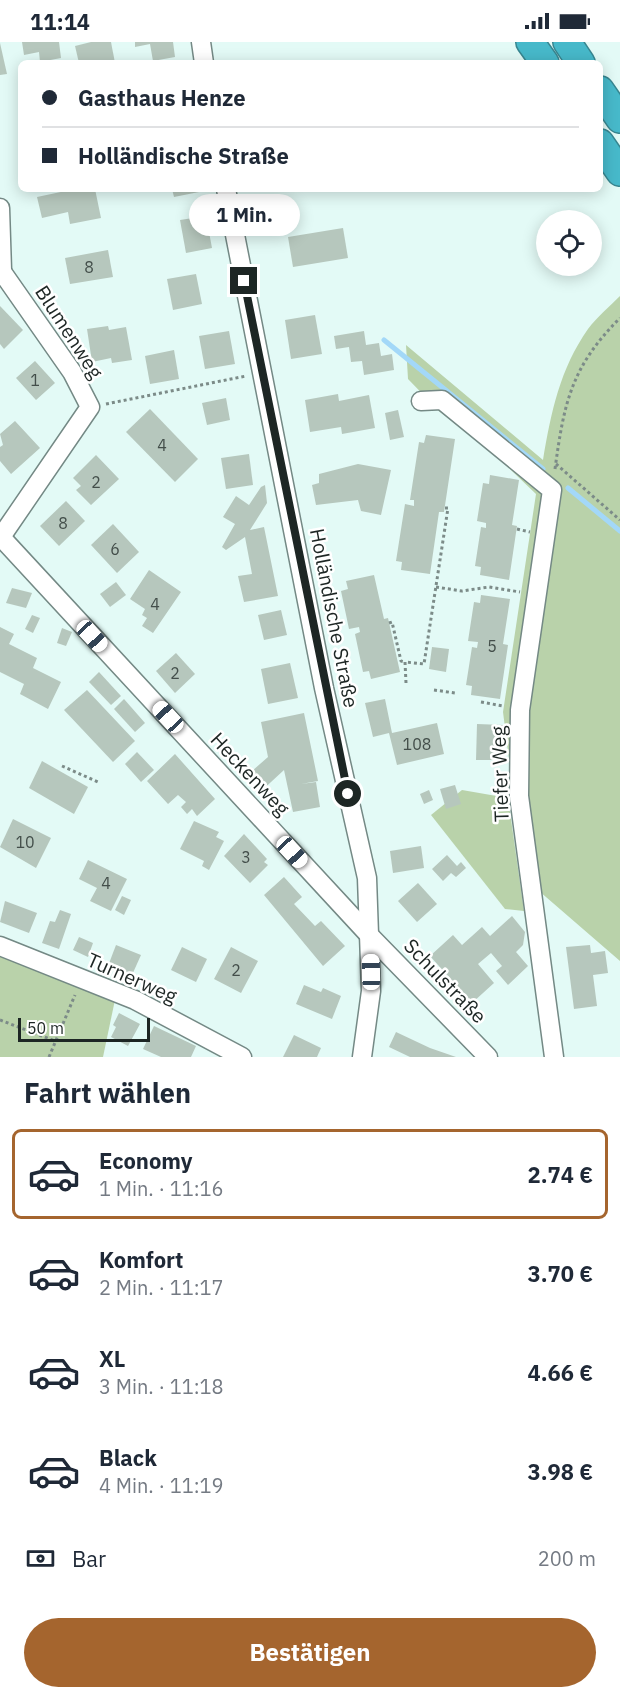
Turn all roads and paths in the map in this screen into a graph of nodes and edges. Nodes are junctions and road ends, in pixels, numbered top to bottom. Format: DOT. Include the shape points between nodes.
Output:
graph roads {
  1 [pos="201,42"];
  2 [pos="530,42"];
  3 [pos="567,42"];
  4 [pos="204,60"];
  5 [pos="543,60"];
  6 [pos="579,60"];
  7 [pos="603,94"];
  8 [pos="620,119"];
  9 [pos="603,147"];
  10 [pos="620,172"];
  11 [pos="227,192"];
  12 [pos="0,208"];
  13 [pos="1,269"];
  14 [pos="620,318"];
  15 [pos="263,373"];
  16 [pos="421,401"];
  17 [pos="90,407"];
  18 [pos="445,508"];
  19 [pos="620,520"];
  20 [pos="1,537"];
  21 [pos="436,587"];
  22 [pos="537,594"];
  23 [pos="389,623"];
  24 [pos="405,662"];
  25 [pos="406,683"];
  26 [pos="434,690"];
  27 [pos="455,693"];
  28 [pos="481,702"];
  29 [pos="520,710"];
  30 [pos="62,766"];
  31 [pos="98,782"];
  32 [pos="370,936"];
  33 [pos="0,946"];
  34 [pos="81,979"];
  35 [pos="0,1020"];
  36 [pos="55,1041"];
  37 [pos="49,1057"];
  38 [pos="242,1057"];
  39 [pos="362,1057"];
  40 [pos="488,1057"];
  41 [pos="554,1057"];
  1 -- 4 [label="street"];
  2 -- 5 [label="highway"];
  3 -- 6 [label="highway"];
  7 -- 8 [label="highway"];
  9 -- 10 [label="highway"];
  11 -- 15 [label="street, Holländische Straße"];
  12 -- 13 [label="street, Blumenweg"];
  13 -- 17 [label="street, Blumenweg" via="72,372"];
  14 -- 19 [label="path" via="579,369 567,396 556,464"];
  15 -- 17 [label="path"];
  15 -- 32 [label="street, Holländische Straße" via="324,688 366,878"];
  16 -- 22 [label="street, Tiefer Weg" via="442,400 552,489"];
  17 -- 20 [label="street, Blumenweg"];
  18 -- 21 [label="path"];
  20 -- 32 [label="street, Heckenweg"];
  21 -- 22 [label="path" via="462,591 489,587"];
  21 -- 24 [label="path" via="424,664"];
  22 -- 29 [label="street, Tiefer Weg"];
  23 -- 24 [label="path" via="392,622 401,661"];
  24 -- 25 [label="path"];
  26 -- 27 [label="path"];
  28 -- 29 [label="path"];
  29 -- 41 [label="street, Tiefer Weg" via="519,796"];
  30 -- 31 [label="path"];
  32 -- 39 [label="street, Holländische Straße" via="371,991"];
  32 -- 40 [label="street, Schulstraße"];
  33 -- 34 [label="street, Turnerweg"];
  34 -- 36 [label="path"];
  34 -- 38 [label="street, Turnerweg" via="135,1000"];
  35 -- 36 [label="path"];
  36 -- 37 [label="path"];
}
